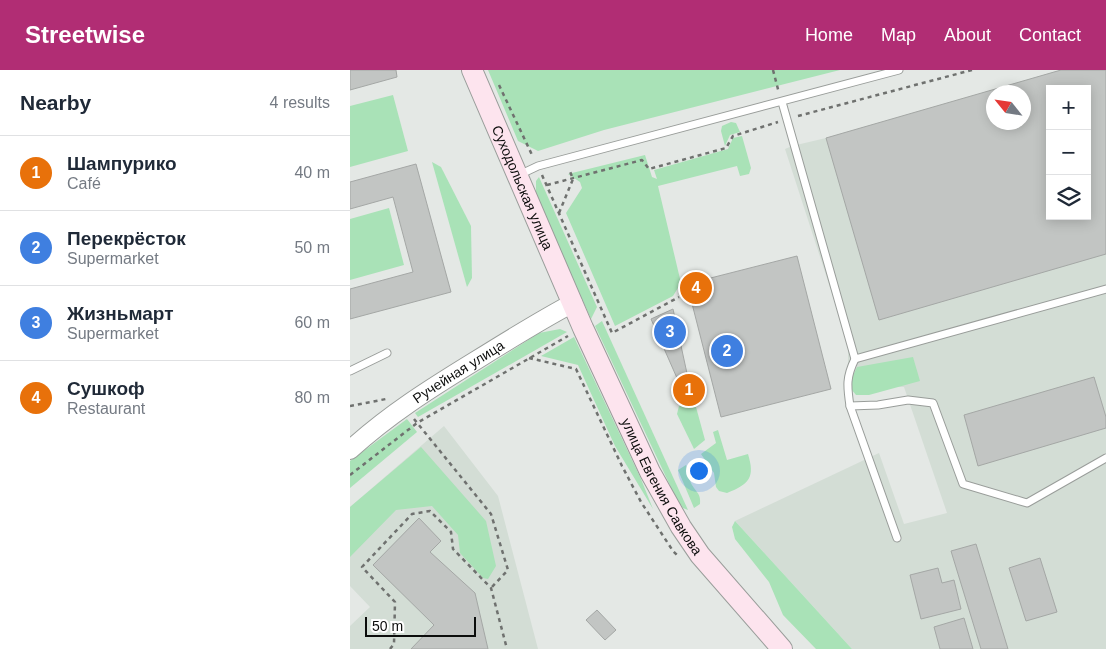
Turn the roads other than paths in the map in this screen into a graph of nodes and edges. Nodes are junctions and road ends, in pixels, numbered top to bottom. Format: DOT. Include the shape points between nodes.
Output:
graph roads {
  1 [pos="472,70"];
  2 [pos="899,70"];
  3 [pos="782,102"];
  4 [pos="518,176"];
  5 [pos="1106,289"];
  6 [pos="573,303"];
  7 [pos="387,352"];
  8 [pos="855,359"];
  9 [pos="350,371"];
  10 [pos="850,406"];
  11 [pos="350,450"];
  12 [pos="1106,458"];
  13 [pos="897,538"];
  14 [pos="782,649"];
  1 -- 4 [label="main road, Суходольская улица"];
  2 -- 3 [label="lane"];
  3 -- 4 [label="lane" via="538,166"];
  3 -- 8 [label="lane"];
  4 -- 6 [label="main road, Суходольская улица"];
  5 -- 8 [label="lane"];
  6 -- 11 [label="street, Ручейная улица" via="404,406"];
  6 -- 14 [label="main road, улица Евгения Савкова" via="650,472 688,539"];
  7 -- 9 [label="lane"];
  8 -- 10 [label="lane" via="848,372"];
  10 -- 12 [label="lane" via="908,400 933,403 963,484 1027,504"];
  10 -- 13 [label="lane"];
}
